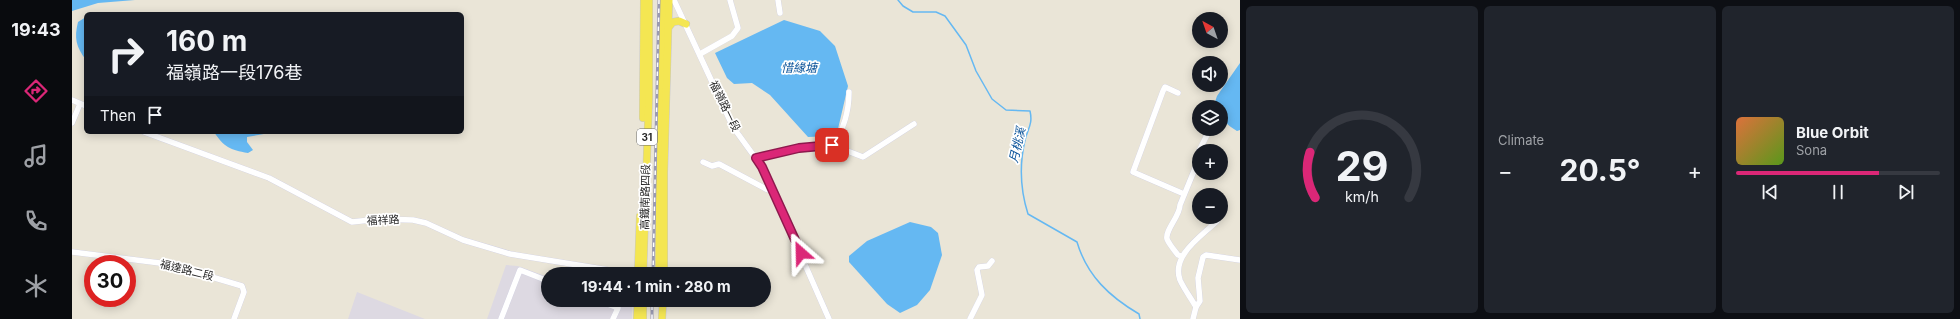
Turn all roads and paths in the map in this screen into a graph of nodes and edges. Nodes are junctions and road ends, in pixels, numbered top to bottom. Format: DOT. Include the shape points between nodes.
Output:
graph roads {
  1 [pos="649,0"];
  2 [pos="674,0"];
  3 [pos="730,0"];
  4 [pos="778,0"];
  5 [pos="664,1"];
  6 [pos="780,13"];
  7 [pos="686,24"];
  8 [pos="668,28"];
  9 [pos="700,54"];
  10 [pos="849,92"];
  11 [pos="1178,93"];
  12 [pos="649,95"];
  13 [pos="72,100"];
  14 [pos="80,104"];
  15 [pos="84,105"];
  16 [pos="666,120"];
  17 [pos="643,122"];
  18 [pos="72,123"];
  19 [pos="914,124"];
  20 [pos="149,134"];
  21 [pos="660,143"];
  22 [pos="832,145"];
  23 [pos="756,158"];
  24 [pos="703,162"];
  25 [pos="1192,175"];
  26 [pos="773,191"];
  27 [pos="1184,194"];
  28 [pos="1214,224"];
  29 [pos="72,252"];
  30 [pos="1181,256"];
  31 [pos="1240,260"];
  32 [pos="992,261"];
  33 [pos="590,267"];
  34 [pos="638,267"];
  35 [pos="643,267"];
  36 [pos="659,267"];
  37 [pos="664,267"];
  38 [pos="541,278"];
  39 [pos="615,307"];
  40 [pos="638,307"];
  41 [pos="643,307"];
  42 [pos="658,307"];
  43 [pos="663,307"];
  44 [pos="1196,307"];
  45 [pos="234,319"];
  46 [pos="501,319"];
  47 [pos="613,319"];
  48 [pos="637,319"];
  49 [pos="643,319"];
  50 [pos="657,319"];
  51 [pos="662,319"];
  52 [pos="829,319"];
  53 [pos="970,319"];
  54 [pos="1193,319"];
  1 -- 12 [label="main road, 高鐵南路四段 / 31"];
  1 -- 17 [label="main road, 高鐵南路四段 / 31"];
  2 -- 7 [label="street, 福嶺路一段"];
  3 -- 9 [label="street" via="738,28 732,36"];
  4 -- 6 [label="street"];
  5 -- 8 [label="main road, 高鐵南路四段 / 31"];
  5 -- 21 [label="main road, 高鐵南路四段 / 31"];
  7 -- 8 [label="main road" via="673,22"];
  7 -- 9 [label="street, 福嶺路一段"];
  8 -- 16 [label="main road, 高鐵南路四段 / 31"];
  9 -- 23 [label="street, 福嶺路一段" via="733,127"];
  10 -- 22 [label="street" via="847,113"];
  11 -- 27 [label="street" via="1165,87 1162,91 1133,172"];
  12 -- 17 [label="main road"];
  12 -- 35 [label="main road, 高鐵南路四段 / 31"];
  13 -- 14 [label="street"];
  14 -- 15 [label="street"];
  14 -- 18 [label="street"];
  16 -- 21 [label="main road"];
  16 -- 37 [label="main road, 高鐵南路四段 / 31"];
  17 -- 34 [label="main road, 高鐵南路四段 / 31"];
  19 -- 22 [label="street" via="864,157"];
  20 -- 33 [label="street, 福祥路" via="269,178 352,222 379,219 413,220 426,223 463,240 510,254"];
  21 -- 36 [label="main road, 高鐵南路四段 / 31"];
  22 -- 23 [label="street" via="799,148"];
  23 -- 26 [label="street, 福嶺路一段"];
  24 -- 26 [label="street" via="712,166 719,164"];
  25 -- 27 [label="street"];
  26 -- 52 [label="street, 福嶺路一段"];
  27 -- 30 [label="street" via="1180,211 1167,235 1167,240"];
  28 -- 30 [label="street"];
  29 -- 45 [label="street, 福達路二段" via="168,264 242,286 244,292"];
  30 -- 44 [label="street" via="1178,268 1180,280"];
  31 -- 44 [label="street" via="1206,255 1203,257 1198,278 1200,301"];
  32 -- 53 [label="street" via="988,266 979,267 977,270 982,295"];
  38 -- 46 [label="street" via="520,270"];
  39 -- 47 [label="street" via="618,308"];
  40 -- 48 [label="main road"];
  41 -- 49 [label="main road"];
  42 -- 50 [label="main road"];
  43 -- 51 [label="main road"];
  44 -- 54 [label="street"];
}
